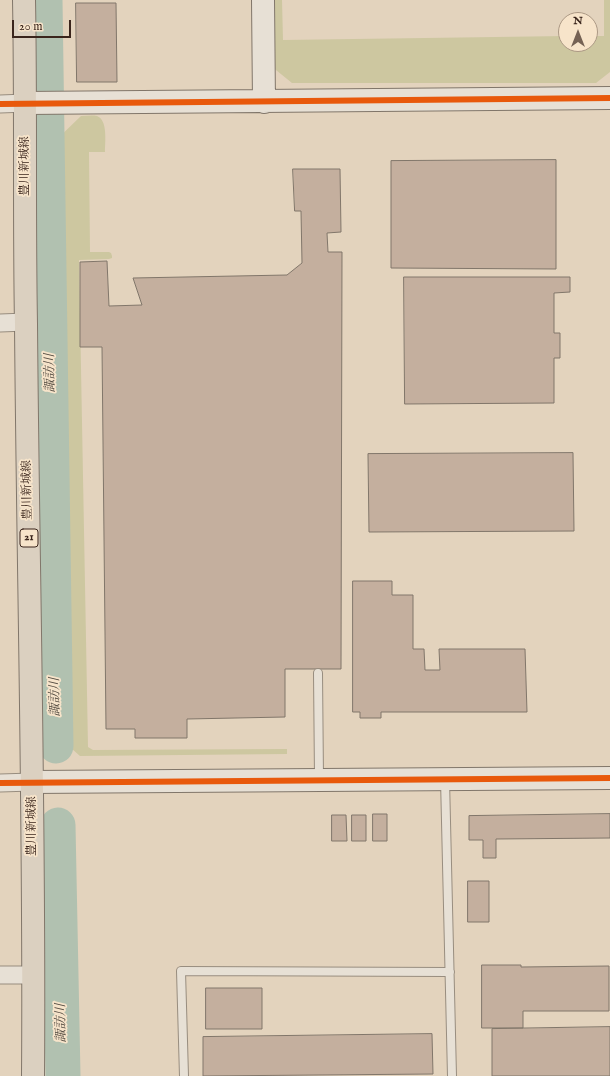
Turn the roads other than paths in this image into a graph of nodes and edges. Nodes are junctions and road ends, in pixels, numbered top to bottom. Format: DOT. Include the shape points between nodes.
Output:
graph roads {
  1 [pos="24,0"];
  2 [pos="263,0"];
  3 [pos="610,98"];
  4 [pos="264,102"];
  5 [pos="33,103"];
  6 [pos="0,104"];
  7 [pos="26,322"];
  8 [pos="0,323"];
  9 [pos="318,673"];
  10 [pos="610,778"];
  11 [pos="445,779"];
  12 [pos="319,780"];
  13 [pos="32,782"];
  14 [pos="0,783"];
  15 [pos="450,972"];
  16 [pos="0,975"];
  17 [pos="34,975"];
  18 [pos="33,1076"];
  19 [pos="184,1076"];
  20 [pos="452,1076"];
  1 -- 5 [label="main road, 豊川新城線 / 21"];
  2 -- 4 [label="street"];
  3 -- 4 [label="street"];
  4 -- 5 [label="street"];
  5 -- 6 [label="street"];
  5 -- 7 [label="main road, 豊川新城線 / 21"];
  7 -- 8 [label="street"];
  7 -- 13 [label="main road, 豊川新城線 / 21"];
  9 -- 12 [label="lane"];
  10 -- 11 [label="street"];
  11 -- 12 [label="street"];
  11 -- 15 [label="lane"];
  12 -- 13 [label="street"];
  13 -- 14 [label="street"];
  13 -- 17 [label="main road, 豊川新城線 / 21"];
  15 -- 19 [label="lane" via="181,971"];
  15 -- 20 [label="lane"];
  16 -- 17 [label="street"];
  17 -- 18 [label="main road, 豊川新城線 / 21"];
}
